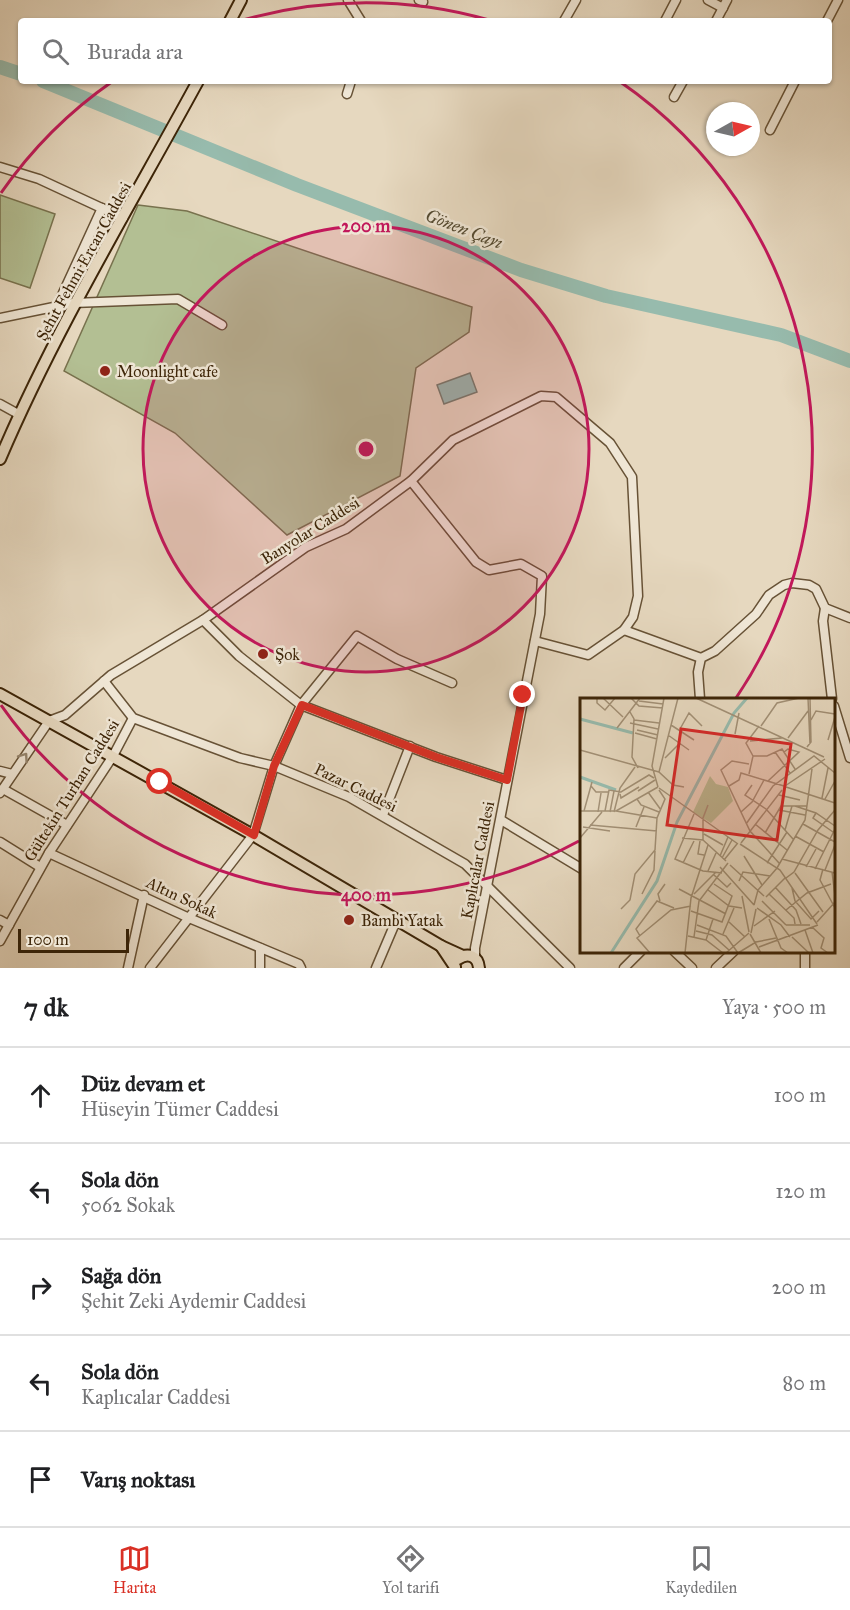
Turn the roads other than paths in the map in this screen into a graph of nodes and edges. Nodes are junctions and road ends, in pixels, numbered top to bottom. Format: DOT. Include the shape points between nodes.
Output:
graph roads {
  1 [pos="241,0"];
  2 [pos="348,0"];
  3 [pos="576,0"];
  4 [pos="676,0"];
  5 [pos="708,0"];
  6 [pos="838,0"];
  7 [pos="725,4"];
  8 [pos="232,18"];
  9 [pos="359,18"];
  10 [pos="566,18"];
  11 [pos="666,18"];
  12 [pos="718,18"];
  13 [pos="829,18"];
  14 [pos="196,84"];
  15 [pos="350,84"];
  16 [pos="681,84"];
  17 [pos="793,84"];
  18 [pos="347,94"];
  19 [pos="674,97"];
  20 [pos="770,130"];
  21 [pos="0,167"];
  22 [pos="102,208"];
  23 [pos="123,218"];
  24 [pos="73,303"];
  25 [pos="57,306"];
  26 [pos="0,318"];
  27 [pos="222,325"];
  28 [pos="0,404"];
  29 [pos="20,415"];
  30 [pos="0,459"];
  31 [pos="411,482"];
  32 [pos="825,608"];
  33 [pos="850,618"];
  34 [pos="203,620"];
  35 [pos="624,630"];
  36 [pos="535,641"];
  37 [pos="701,658"];
  38 [pos="104,681"];
  39 [pos="452,683"];
  40 [pos="0,694"];
  41 [pos="700,698"];
  42 [pos="832,698"];
  43 [pos="302,705"];
  44 [pos="835,709"];
  45 [pos="133,718"];
  46 [pos="49,721"];
  47 [pos="410,746"];
  48 [pos="113,756"];
  49 [pos="850,758"];
  50 [pos="274,766"];
  51 [pos="0,771"];
  52 [pos="12,774"];
  53 [pos="507,780"];
  54 [pos="2,791"];
  55 [pos="383,815"];
  56 [pos="501,820"];
  57 [pos="67,825"];
  58 [pos="254,835"];
  59 [pos="0,842"];
  60 [pos="49,853"];
  61 [pos="40,867"];
  62 [pos="580,868"];
  63 [pos="488,885"];
  64 [pos="144,895"];
  65 [pos="189,918"];
  66 [pos="0,920"];
  67 [pos="396,921"];
  68 [pos="9,925"];
  69 [pos="0,941"];
  70 [pos="441,946"];
  71 [pos="260,948"];
  72 [pos="639,953"];
  73 [pos="676,953"];
  74 [pos="732,953"];
  75 [pos="474,962"];
  76 [pos="455,967"];
  77 [pos="128,968"];
  78 [pos="150,968"];
  79 [pos="260,968"];
  80 [pos="301,968"];
  81 [pos="376,968"];
  82 [pos="570,968"];
  83 [pos="624,968"];
  84 [pos="692,968"];
  85 [pos="716,968"];
  1 -- 8 [label="main road"];
  2 -- 9 [label="street"];
  3 -- 10 [label="street"];
  4 -- 11 [label="street"];
  5 -- 7 [label="street"];
  6 -- 13 [label="street"];
  7 -- 12 [label="street"];
  14 -- 23 [label="main road, Şehit Fehmi Ercan Caddesi"];
  15 -- 18 [label="street"];
  16 -- 19 [label="street"];
  17 -- 20 [label="street"];
  21 -- 22 [label="street" via="39,179"];
  22 -- 23 [label="street"];
  22 -- 25 [label="street"];
  23 -- 24 [label="main road, Şehit Fehmi Ercan Caddesi"];
  24 -- 25 [label="street"];
  24 -- 27 [label="street" via="178,299"];
  24 -- 29 [label="main road, Şehit Fehmi Ercan Caddesi"];
  25 -- 26 [label="street"];
  28 -- 29 [label="street"];
  29 -- 30 [label="main road, Şehit Fehmi Ercan Caddesi"];
  31 -- 34 [label="street, Banyolar Caddesi" via="346,529 306,547"];
  31 -- 35 [label="street, Banyolar Caddesi" via="453,441 541,396 556,397 610,443 633,477 638,596 633,617"];
  31 -- 36 [label="street, Kaplıcalar Caddesi" via="476,562 489,570 521,564 542,576"];
  32 -- 33 [label="street"];
  32 -- 37 [label="street" via="809,585 784,585 769,595 756,614 715,651"];
  32 -- 42 [label="street"];
  34 -- 38 [label="street, Banyolar Caddesi"];
  34 -- 43 [label="street" via="258,672"];
  35 -- 36 [label="street" via="588,655"];
  35 -- 37 [label="street"];
  36 -- 53 [label="street, Kaplıcalar Caddesi"];
  37 -- 41 [label="street"];
  38 -- 45 [label="street"];
  38 -- 46 [label="street, Banyolar Caddesi" via="66,715"];
  39 -- 43 [label="street" via="357,636"];
  40 -- 46 [label="main road"];
  43 -- 47 [label="street"];
  43 -- 50 [label="street"];
  44 -- 49 [label="street"];
  45 -- 48 [label="street, Gültekin Turhan Caddesi"];
  45 -- 50 [label="street, Pazar Caddesi" via="240,758"];
  46 -- 48 [label="main road"];
  52 -- 46 [label="street, one-way"];
  47 -- 53 [label="street"];
  47 -- 55 [label="street"];
  48 -- 57 [label="street, Gültekin Turhan Caddesi"];
  48 -- 58 [label="main road"];
  50 -- 55 [label="street, Pazar Caddesi"];
  50 -- 58 [label="street"];
  51 -- 52 [label="street"];
  52 -- 54 [label="street"];
  53 -- 56 [label="street, Kaplıcalar Caddesi"];
  54 -- 57 [label="street"];
  55 -- 63 [label="street, Pazar Caddesi" via="465,864"];
  56 -- 62 [label="street"];
  56 -- 63 [label="street, Kaplıcalar Caddesi"];
  57 -- 60 [label="street, Gültekin Turhan Caddesi"];
  58 -- 65 [label="street"];
  58 -- 67 [label="main road"];
  59 -- 61 [label="street"];
  60 -- 61 [label="street, Gültekin Turhan Caddesi"];
  60 -- 64 [label="street, Altın Sokak"];
  61 -- 68 [label="street, Gültekin Turhan Caddesi"];
  63 -- 75 [label="street, Kaplıcalar Caddesi"];
  63 -- 82 [label="street, Pazar Caddesi"];
  64 -- 65 [label="street, Altın Sokak"];
  64 -- 77 [label="street"];
  65 -- 71 [label="street, Altın Sokak"];
  65 -- 78 [label="street"];
  66 -- 68 [label="street"];
  67 -- 70 [label="main road"];
  67 -- 81 [label="street"];
  68 -- 69 [label="street, Gültekin Turhan Caddesi"];
  70 -- 75 [label="main road"];
  70 -- 76 [label="main road"];
  71 -- 79 [label="street"];
  71 -- 80 [label="street, Altın Sokak"];
  72 -- 83 [label="street"];
  73 -- 84 [label="street"];
  74 -- 85 [label="street"];
  75 -- 76 [label="main road"];
}
